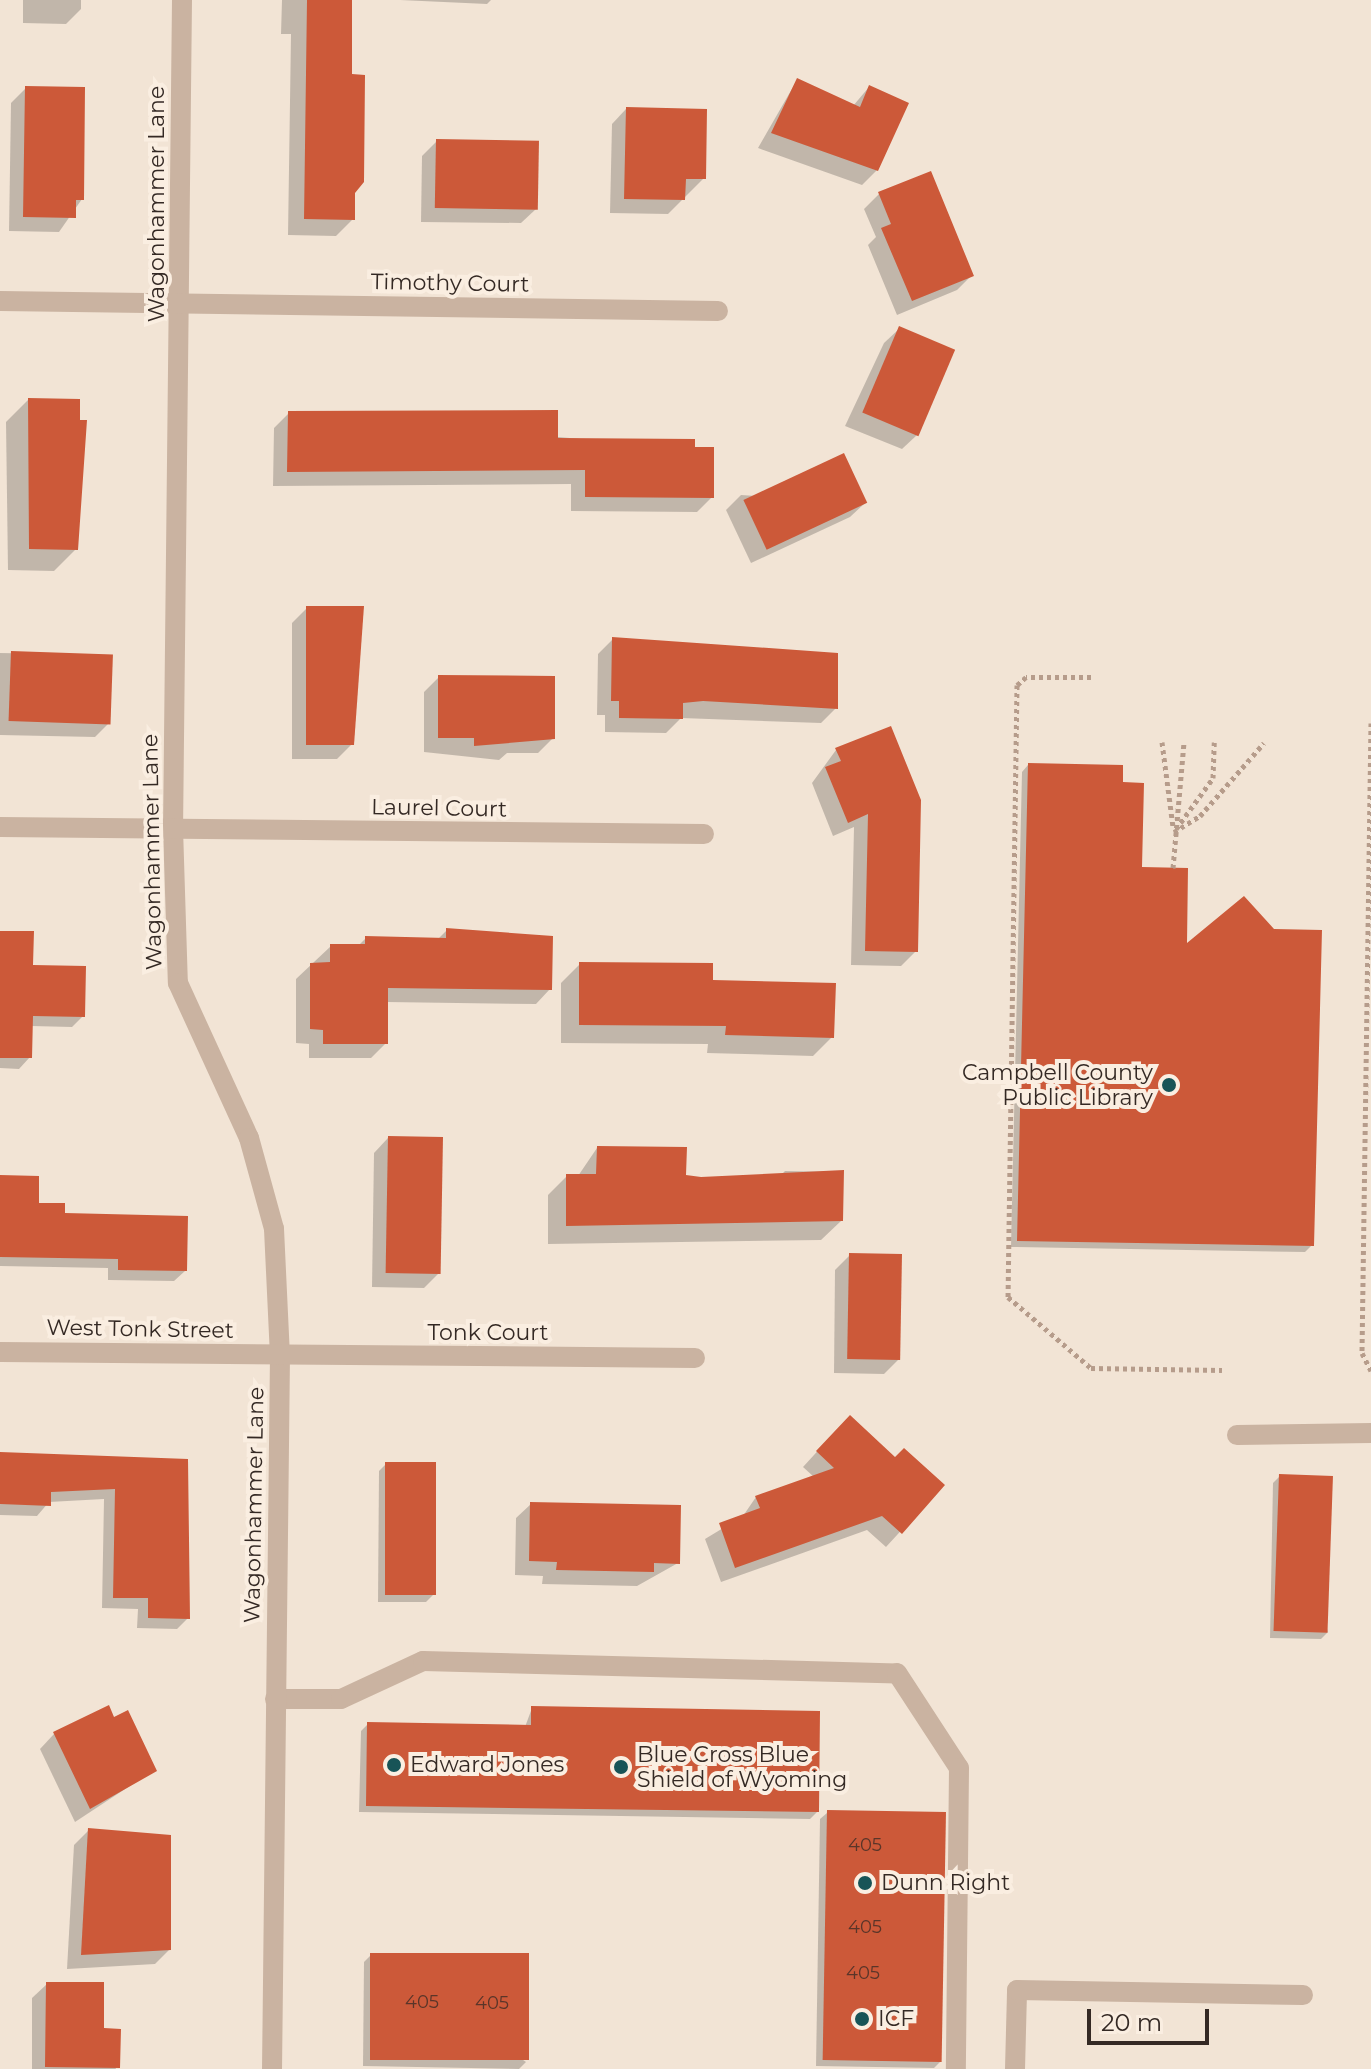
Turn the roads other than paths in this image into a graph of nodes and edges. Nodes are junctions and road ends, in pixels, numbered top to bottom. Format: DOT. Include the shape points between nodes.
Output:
graph roads {
  1 [pos="182,0"];
  2 [pos="0,301"];
  3 [pos="181,303"];
  4 [pos="718,311"];
  5 [pos="0,827"];
  6 [pos="173,828"];
  7 [pos="704,834"];
  8 [pos="0,1352"];
  9 [pos="280,1355"];
  10 [pos="695,1358"];
  11 [pos="1371,1433"];
  12 [pos="1237,1435"];
  13 [pos="275,1699"];
  14 [pos="1303,1995"];
  15 [pos="272,2069"];
  16 [pos="956,2069"];
  17 [pos="1015,2069"];
  1 -- 3 [label="street, Wagonhammer Lane"];
  2 -- 3 [label="street, Timothy Court"];
  3 -- 4 [label="street, Timothy Court"];
  3 -- 6 [label="street, Wagonhammer Lane"];
  5 -- 6 [label="street, Laurel Court"];
  6 -- 7 [label="street, Laurel Court"];
  6 -- 9 [label="street, Wagonhammer Lane" via="178,983 249,1138 274,1229"];
  8 -- 9 [label="street, West Tonk Street"];
  9 -- 10 [label="street, Tonk Court"];
  9 -- 13 [label="street, Wagonhammer Lane"];
  11 -- 12 [label="street"];
  13 -- 15 [label="street, Wagonhammer Lane"];
  13 -- 16 [label="street" via="341,1699 423,1661 897,1673 959,1768"];
  14 -- 17 [label="street" via="1017,1990"];
}
